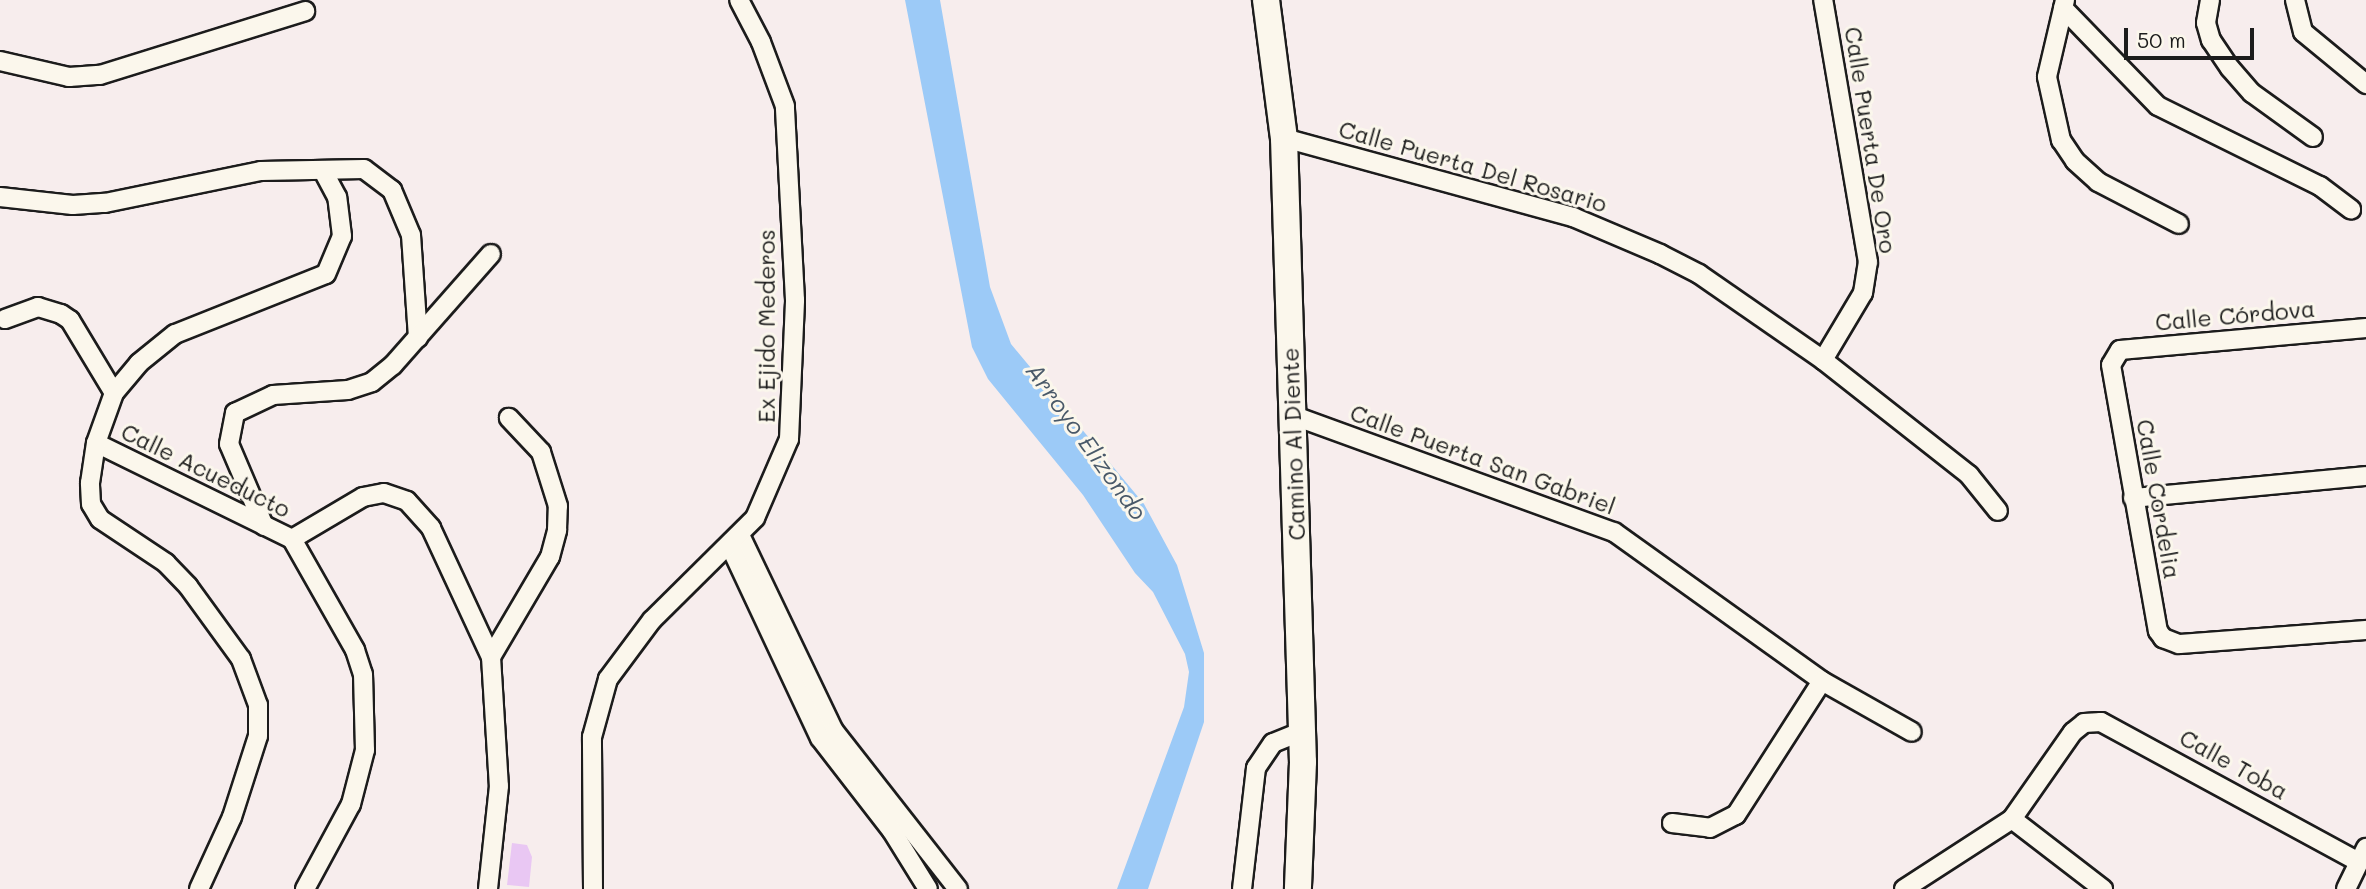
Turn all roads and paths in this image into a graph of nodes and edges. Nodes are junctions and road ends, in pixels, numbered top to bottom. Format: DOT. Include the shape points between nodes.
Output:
graph roads {
  1 [pos="740,0"];
  2 [pos="1266,0"];
  3 [pos="1823,0"];
  4 [pos="2210,0"];
  5 [pos="2295,0"];
  6 [pos="2064,4"];
  7 [pos="305,11"];
  8 [pos="0,61"];
  9 [pos="2366,84"];
  10 [pos="2313,136"];
  11 [pos="1284,138"];
  12 [pos="324,173"];
  13 [pos="0,197"];
  14 [pos="2351,209"];
  15 [pos="2179,224"];
  16 [pos="491,254"];
  17 [pos="5,319"];
  18 [pos="2366,328"];
  19 [pos="418,338"];
  20 [pos="2112,359"];
  21 [pos="1823,360"];
  22 [pos="114,393"];
  23 [pos="1292,415"];
  24 [pos="509,418"];
  25 [pos="96,443"];
  26 [pos="2366,476"];
  27 [pos="2133,498"];
  28 [pos="1998,511"];
  29 [pos="264,526"];
  30 [pos="292,539"];
  31 [pos="735,541"];
  32 [pos="2366,630"];
  33 [pos="491,657"];
  34 [pos="1822,681"];
  35 [pos="806,695"];
  36 [pos="1303,731"];
  37 [pos="1912,732"];
  38 [pos="2012,819"];
  39 [pos="1672,823"];
  40 [pos="2362,855"];
  41 [pos="589,888"];
  42 [pos="199,889"];
  43 [pos="305,889"];
  44 [pos="488,889"];
  45 [pos="928,889"];
  46 [pos="958,889"];
  47 [pos="1242,889"];
  48 [pos="1298,889"];
  49 [pos="1904,889"];
  50 [pos="2103,889"];
  51 [pos="2346,889"];
  1 -- 31 [label="street, Ex Ejido Mederos" via="785,106 795,300 789,439 755,518"];
  2 -- 11 [label="street, Camino Al Diente"];
  3 -- 21 [label="street, Calle Puerta De Oro" via="1868,262 1863,293"];
  4 -- 10 [label="street" via="2206,23 2211,40 2230,68 2252,93"];
  5 -- 9 [label="street" via="2303,32"];
  6 -- 14 [label="street" via="2158,106 2190,126 2297,174"];
  6 -- 15 [label="street" via="2047,77 2061,139 2075,161 2098,182"];
  7 -- 8 [label="street" via="100,75 69,77"];
  11 -- 21 [label="street, Calle Puerta Del Rosario" via="1560,213 1622,236 1699,274"];
  11 -- 23 [label="street, Camino Al Diente"];
  12 -- 13 [label="street" via="261,170 105,203 73,205"];
  12 -- 19 [label="street" via="364,169 392,190 411,235"];
  12 -- 22 [label="street" via="337,197 342,236 326,274 174,334 139,363"];
  16 -- 19 [label="street"];
  17 -- 22 [label="street" via="38,307 70,320"];
  18 -- 20 [label="street, Calle Córdova" via="2120,350"];
  19 -- 29 [label="street" via="372,382 348,390 273,395 235,413 229,444"];
  20 -- 27 [label="street, Calle Cordelia"];
  21 -- 28 [label="street, Calle Puerta Del Rosario" via="1969,475"];
  22 -- 25 [label="street"];
  23 -- 34 [label="street, Calle Puerta San Gabriel" via="1614,532"];
  23 -- 36 [label="street, Camino Al Diente"];
  24 -- 33 [label="street" via="541,452 558,506 557,530 550,557"];
  25 -- 29 [label="street, Calle Acueducto"];
  25 -- 42 [label="street" via="91,504 100,519 166,563 188,586 242,659 258,705 257,736 232,817"];
  26 -- 27 [label="street"];
  27 -- 32 [label="street, Calle Cordelia" via="2158,631 2170,642"];
  29 -- 30 [label="street, Calle Acueducto"];
  30 -- 33 [label="street" via="363,497 384,493 407,501 430,528"];
  30 -- 43 [label="street, Calle Acueducto" via="355,650 366,709 365,750 351,804"];
  31 -- 35 [label="street"];
  31 -- 41 [label="street, Ex Ejido Mederos" via="652,620 608,679 592,737"];
  33 -- 44 [label="street" via="499,786"];
  34 -- 37 [label="street, Calle Puerta San Gabriel"];
  34 -- 39 [label="street" via="1736,815 1710,828"];
  35 -- 45 [label="street" via="839,768 892,831"];
  35 -- 46 [label="street"];
  36 -- 47 [label="street" via="1273,743 1256,768"];
  36 -- 48 [label="street, Camino Al Diente"];
  38 -- 40 [label="street, Calle Toba" via="2084,723 2116,727"];
  38 -- 49 [label="street"];
  38 -- 50 [label="street"];
  40 -- 51 [label="street"];
}
